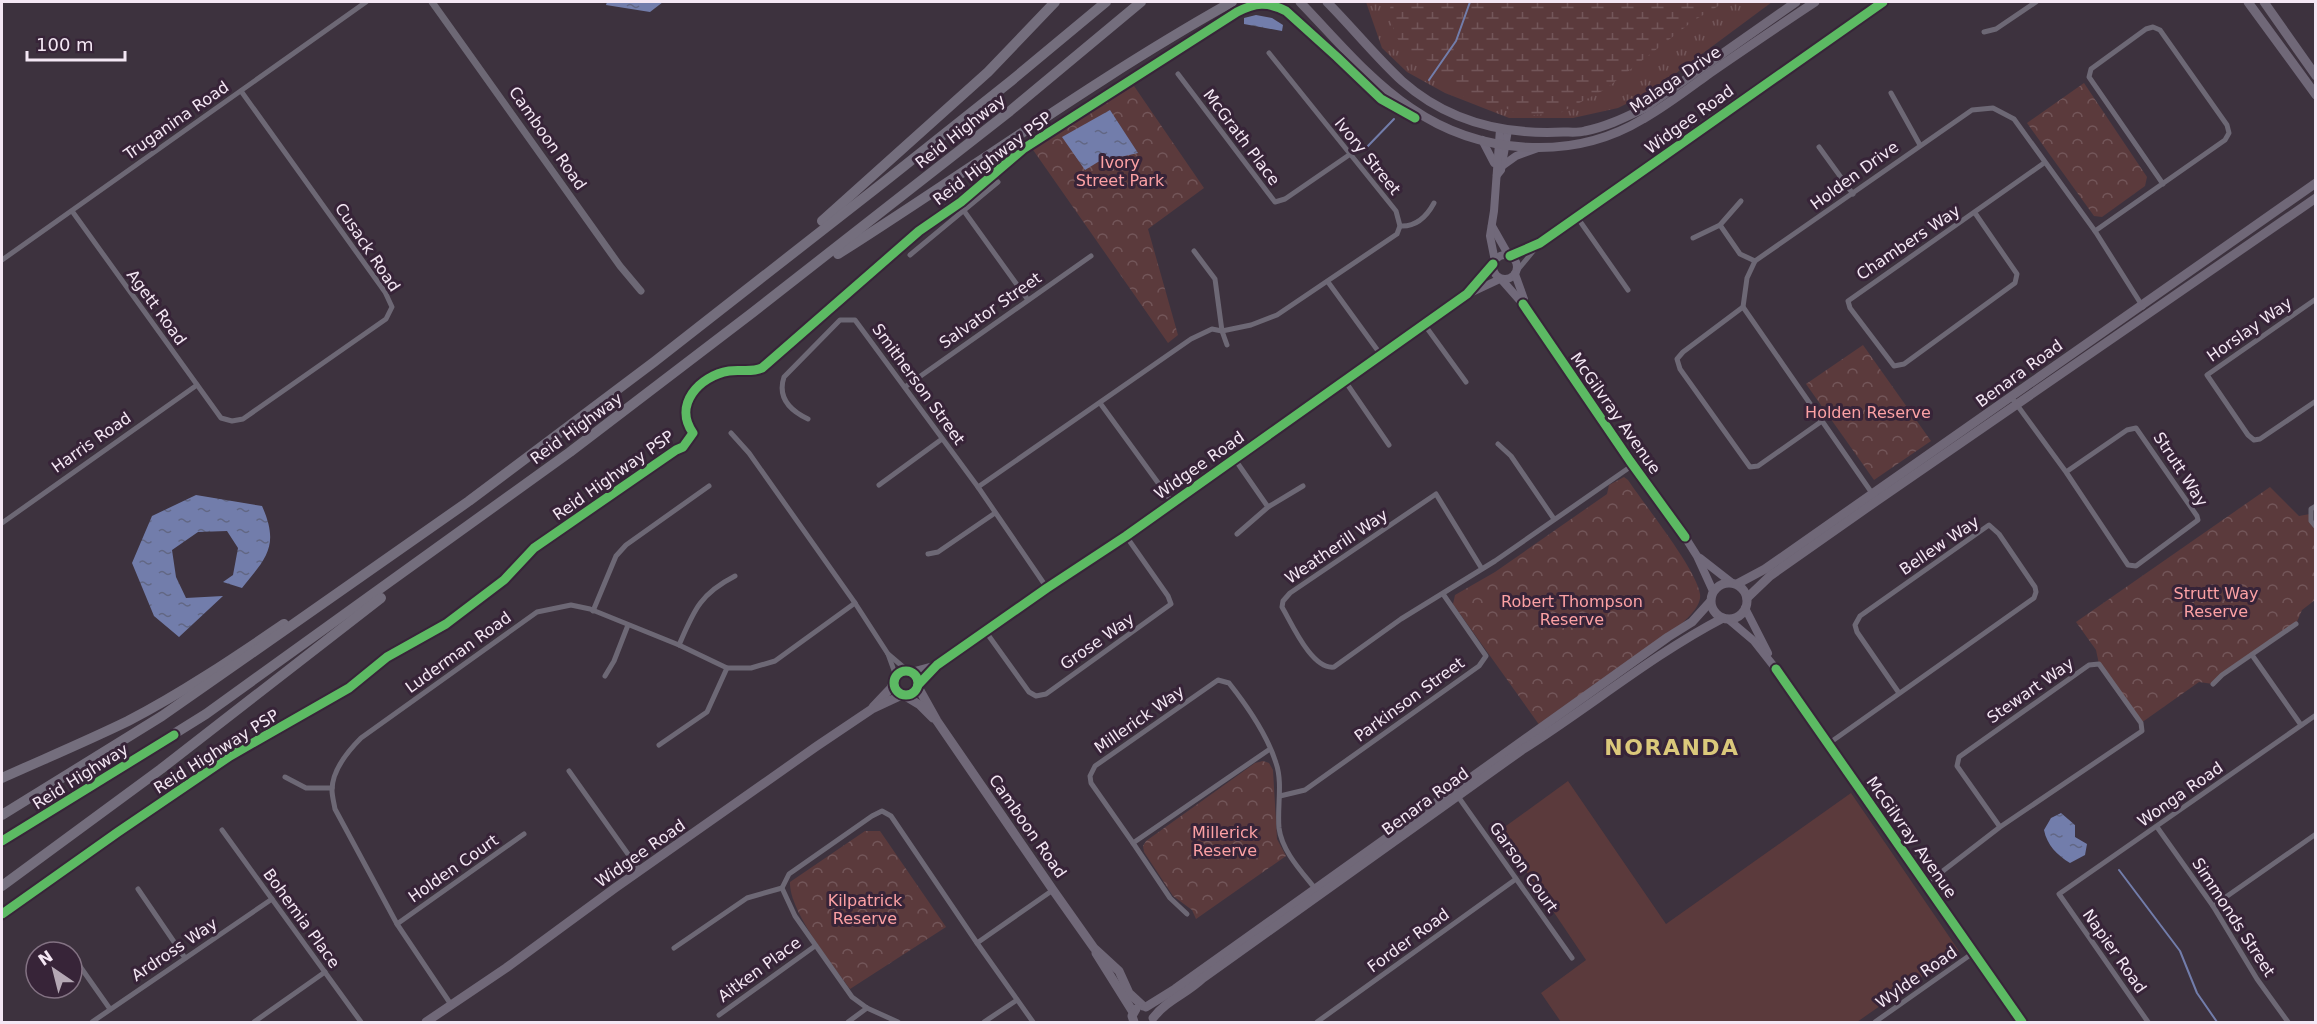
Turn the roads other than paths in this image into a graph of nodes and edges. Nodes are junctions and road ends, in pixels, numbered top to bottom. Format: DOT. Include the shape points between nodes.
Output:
graph roads {
  1 [pos="366,2"];
  2 [pos="432,2"];
  3 [pos="1056,2"];
  4 [pos="1106,2"];
  5 [pos="1141,2"];
  6 [pos="1219,2"];
  7 [pos="1232,2"];
  8 [pos="1300,2"];
  9 [pos="1327,2"];
  10 [pos="1796,2"];
  11 [pos="1815,2"];
  12 [pos="1883,2"];
  13 [pos="2036,2"];
  14 [pos="2248,2"];
  15 [pos="2264,2"];
  16 [pos="1187,27"];
  17 [pos="1984,32"];
  18 [pos="1269,53"];
  19 [pos="1178,74"];
  20 [pos="2316,76"];
  21 [pos="241,91"];
  22 [pos="1891,93"];
  23 [pos="2316,95"];
  24 [pos="1504,129"];
  25 [pos="1482,140"];
  26 [pos="1502,144"];
  27 [pos="1920,145"];
  28 [pos="1819,147"];
  29 [pos="1539,148"];
  30 [pos="1348,155"];
  31 [pos="2044,163"];
  32 [pos="1498,169"];
  33 [pos="998,182"];
  34 [pos="2316,183"];
  35 [pos="2163,184"];
  36 [pos="1853,194"];
  37 [pos="2316,198"];
  38 [pos="1741,201"];
  39 [pos="1434,203"];
  40 [pos="72,211"];
  41 [pos="964,211"];
  42 [pos="1975,213"];
  43 [pos="1577,217"];
  44 [pos="1720,225"];
  45 [pos="1400,226"];
  46 [pos="1492,226"];
  47 [pos="2095,231"];
  48 [pos="1693,238"];
  49 [pos="1540,243"];
  50 [pos="1194,250"];
  51 [pos="910,255"];
  52 [pos="1091,256"];
  53 [pos="1509,256"];
  54 [pos="2,260"];
  55 [pos="1755,261"];
  56 [pos="1494,263"];
  57 [pos="1516,273"];
  58 [pos="1501,279"];
  59 [pos="1328,282"];
  60 [pos="789,285"];
  61 [pos="1628,290"];
  62 [pos="641,291"];
  63 [pos="1467,294"];
  64 [pos="2316,299"];
  65 [pos="1028,300"];
  66 [pos="1523,304"];
  67 [pos="2141,304"];
  68 [pos="1743,307"];
  69 [pos="2148,313"];
  70 [pos="712,316"];
  71 [pos="1424,324"];
  72 [pos="1222,331"];
  73 [pos="1227,345"];
  74 [pos="1381,355"];
  75 [pos="1345,381"];
  76 [pos="1466,382"];
  77 [pos="197,385"];
  78 [pos="905,387"];
  79 [pos="2015,401"];
  80 [pos="2316,401"];
  81 [pos="1100,403"];
  82 [pos="221,418"];
  83 [pos="808,419"];
  84 [pos="1822,421"];
  85 [pos="731,433"];
  86 [pos="942,439"];
  87 [pos="1498,444"];
  88 [pos="1389,445"];
  89 [pos="1234,458"];
  90 [pos="1633,465"];
  91 [pos="2066,472"];
  92 [pos="879,485"];
  93 [pos="709,486"];
  94 [pos="1303,486"];
  95 [pos="978,487"];
  96 [pos="1875,497"];
  97 [pos="469,501"];
  98 [pos="1172,502"];
  99 [pos="2316,506"];
  100 [pos="1268,507"];
  101 [pos="995,513"];
  102 [pos="1554,519"];
  103 [pos="2,523"];
  104 [pos="2316,527"];
  105 [pos="1237,534"];
  106 [pos="1126,536"];
  107 [pos="438,548"];
  108 [pos="928,554"];
  109 [pos="1697,556"];
  110 [pos="1482,569"];
  111 [pos="735,576"];
  112 [pos="1735,583"];
  113 [pos="1047,588"];
  114 [pos="1713,591"];
  115 [pos="1443,594"];
  116 [pos="1747,598"];
  117 [pos="1710,602"];
  118 [pos="855,603"];
  119 [pos="1746,608"];
  120 [pos="593,611"];
  121 [pos="1725,619"];
  122 [pos="2296,624"];
  123 [pos="628,625"];
  124 [pos="986,632"];
  125 [pos="679,645"];
  126 [pos="888,654"];
  127 [pos="2252,655"];
  128 [pos="937,665"];
  129 [pos="727,668"];
  130 [pos="1776,669"];
  131 [pos="909,672"];
  132 [pos="605,676"];
  133 [pos="895,680"];
  134 [pos="2213,684"];
  135 [pos="918,686"];
  136 [pos="1899,693"];
  137 [pos="903,695"];
  138 [pos="872,709"];
  139 [pos="2316,715"];
  140 [pos="937,721"];
  141 [pos="2301,725"];
  142 [pos="1828,744"];
  143 [pos="659,745"];
  144 [pos="1270,748"];
  145 [pos="569,771"];
  146 [pos="285,777"];
  147 [pos="2,778"];
  148 [pos="332,788"];
  149 [pos="1456,794"];
  150 [pos="1280,796"];
  151 [pos="2,815"];
  152 [pos="2157,827"];
  153 [pos="2000,828"];
  154 [pos="222,830"];
  155 [pos="524,834"];
  156 [pos="2316,834"];
  157 [pos="2,841"];
  158 [pos="1133,843"];
  159 [pos="640,871"];
  160 [pos="1516,879"];
  161 [pos="1926,884"];
  162 [pos="2,886"];
  163 [pos="782,888"];
  164 [pos="138,889"];
  165 [pos="1053,890"];
  166 [pos="1317,892"];
  167 [pos="2059,894"];
  168 [pos="272,899"];
  169 [pos="2213,906"];
  170 [pos="1187,914"];
  171 [pos="397,924"];
  172 [pos="977,943"];
  173 [pos="815,946"];
  174 [pos="674,948"];
  175 [pos="1094,948"];
  176 [pos="1973,953"];
  177 [pos="185,958"];
  178 [pos="1572,958"];
  179 [pos="84,971"];
  180 [pos="325,972"];
  181 [pos="1017,1000"];
  182 [pos="452,1006"];
  183 [pos="1145,1007"];
  184 [pos="867,1008"];
  185 [pos="111,1009"];
  186 [pos="719,1015"];
  187 [pos="1885,1015"];
  188 [pos="1134,1017"];
  189 [pos="1152,1021"];
  190 [pos="2148,1022"];
  191 [pos="92,1023"];
  192 [pos="254,1023"];
  193 [pos="361,1023"];
  194 [pos="426,1023"];
  195 [pos="848,1023"];
  196 [pos="898,1023"];
  197 [pos="984,1023"];
  198 [pos="1033,1023"];
  199 [pos="1317,1023"];
  200 [pos="1875,1023"];
  201 [pos="1890,1023"];
  202 [pos="2022,1023"];
  203 [pos="2288,1023"];
  1 -- 21 [label="street, Truganina Road"];
  2 -- 62 [label="street, Camboon Road"];
  3 -- 70 [label="highway" via="950,107"];
  4 -- 70 [label="highway, Reid Highway"];
  5 -- 60 [label="highway, Reid Highway"];
  6 -- 16 [label="highway"];
  7 -- 16 [label="highway"];
  8 -- 25 [label="main road, Malaga Drive" via="1389,92 1428,119"];
  9 -- 24 [label="main road, Malaga Drive" via="1421,96 1468,120"];
  10 -- 24 [label="main road, Malaga Drive" via="1625,118 1584,132"];
  11 -- 29 [label="main road, Malaga Drive" via="1643,120 1586,142"];
  12 -- 43 [label="street, Widgee Road"];
  13 -- 17 [label="street" via="1996,29"];
  14 -- 23 [label="main road"];
  15 -- 20 [label="main road"];
  16 -- 60 [label="highway"];
  18 -- 30 [label="street, Ivory Street"];
  19 -- 30 [label="street, McGrath Place" via="1275,202"];
  21 -- 40 [label="street, Truganina Road"];
  21 -- 82 [label="street, Cusack Road" via="392,307 386,319 243,419"];
  22 -- 27 [label="street"];
  24 -- 26 [label="main road"];
  25 -- 26 [label="main road, Malaga Drive"];
  25 -- 32 [label="main road"];
  26 -- 29 [label="main road, Malaga Drive"];
  26 -- 32 [label="main road"];
  27 -- 31 [label="street, Holden Drive" via="1972,110 1993,108 2014,119"];
  27 -- 36 [label="street, Holden Drive"];
  28 -- 36 [label="street"];
  29 -- 32 [label="main road" via="1516,156"];
  30 -- 45 [label="street, Ivory Street" via="1396,212"];
  31 -- 42 [label="street, Chambers Way"];
  31 -- 47 [label="street, Holden Drive"];
  32 -- 46 [label="main road"];
  33 -- 41 [label="street"];
  34 -- 67 [label="main road, Benara Road"];
  35 -- 35 [label="street" via="2225,140 2229,133 2160,30 2153,27 2091,69 2089,77"];
  35 -- 47 [label="street"];
  36 -- 55 [label="street, Holden Drive"];
  37 -- 69 [label="main road, Benara Road"];
  38 -- 44 [label="street"];
  39 -- 45 [label="street" via="1427,215 1409,226"];
  40 -- 54 [label="street, Truganina Road"];
  40 -- 77 [label="street, Agett Road"];
  41 -- 51 [label="street"];
  41 -- 65 [label="street"];
  42 -- 42 [label="street, Chambers Way" via="1848,301 1894,366 1904,364 2015,283 2017,274"];
  43 -- 49 [label="street, Widgee Road"];
  43 -- 61 [label="street"];
  44 -- 48 [label="street"];
  44 -- 55 [label="street" via="1740,254"];
  45 -- 59 [label="street" via="1397,234"];
  46 -- 53 [label="main road"];
  46 -- 56 [label="main road"];
  47 -- 67 [label="street, Holden Drive"];
  49 -- 53 [label="street, Widgee Road"];
  49 -- 57 [label="street, Widgee Road"];
  50 -- 72 [label="street" via="1215,279"];
  52 -- 65 [label="street, Salvator Street"];
  53 -- 56 [label="main road" via="1501,256"];
  53 -- 57 [label="main road" via="1516,263"];
  55 -- 68 [label="street" via="1747,278"];
  56 -- 58 [label="main road" via="1494,273"];
  56 -- 63 [label="main road, Widgee Road"];
  57 -- 58 [label="main road" via="1512,278"];
  57 -- 66 [label="main road, McGilvray Avenue"];
  58 -- 63 [label="main road, Widgee Road"];
  58 -- 66 [label="main road, McGilvray Avenue"];
  59 -- 72 [label="street" via="1277,315"];
  59 -- 74 [label="street"];
  60 -- 107 [label="highway, Reid Highway"];
  63 -- 71 [label="main road, Widgee Road"];
  64 -- 80 [label="street, Horslay Way" via="2207,375 2254,440"];
  65 -- 78 [label="street, Salvator Street"];
  66 -- 90 [label="main road, McGilvray Avenue"];
  67 -- 69 [label="street, Holden Drive"];
  67 -- 79 [label="main road, Benara Road"];
  68 -- 84 [label="street"];
  68 -- 84 [label="street" via="1683,352 1677,359 1680,369 1750,466 1758,466"];
  69 -- 79 [label="main road, Benara Road"];
  70 -- 97 [label="highway, Reid Highway"];
  71 -- 74 [label="main road, Widgee Road"];
  71 -- 76 [label="street"];
  72 -- 73 [label="street"];
  72 -- 81 [label="street" via="1212,329 1191,339"];
  74 -- 75 [label="main road, Widgee Road"];
  75 -- 88 [label="street"];
  75 -- 89 [label="main road, Widgee Road"];
  77 -- 82 [label="street, Agett Road"];
  77 -- 103 [label="street, Harris Road"];
  78 -- 83 [label="street, Smitherson Street" via="861,326 855,321 840,320 791,368 781,385 792,411"];
  78 -- 86 [label="street, Smitherson Street"];
  79 -- 91 [label="street, Strutt Way"];
  79 -- 96 [label="main road, Benara Road"];
  81 -- 95 [label="street"];
  81 -- 98 [label="street"];
  84 -- 96 [label="street"];
  85 -- 118 [label="street"];
  86 -- 92 [label="street"];
  86 -- 95 [label="street, Smitherson Street"];
  87 -- 102 [label="street" via="1511,456"];
  89 -- 98 [label="main road, Widgee Road"];
  89 -- 100 [label="street"];
  90 -- 102 [label="street, Weatherill Way"];
  90 -- 109 [label="main road, McGilvray Avenue"];
  91 -- 91 [label="street, Strutt Way" via="2132,567 2198,520 2136,428 2127,430"];
  93 -- 120 [label="street" via="616,555"];
  94 -- 100 [label="street"];
  95 -- 101 [label="street, Smitherson Street"];
  96 -- 112 [label="main road, Benara Road" via="1766,569"];
  96 -- 116 [label="main road, Benara Road" via="1770,576"];
  97 -- 147 [label="highway" via="440,512 351,578 195,683 128,720"];
  97 -- 151 [label="highway, Reid Highway" via="190,697"];
  98 -- 106 [label="main road, Widgee Road"];
  99 -- 104 [label="street" via="2310,514"];
  100 -- 105 [label="street"];
  101 -- 108 [label="street" via="938,552"];
  101 -- 113 [label="street, Smitherson Street"];
  102 -- 110 [label="street, Weatherill Way"];
  106 -- 113 [label="main road, Widgee Road"];
  106 -- 124 [label="street, Grose Way" via="1171,604 1046,694 1036,696 1029,692"];
  107 -- 157 [label="highway, Reid Highway" via="206,714"];
  107 -- 162 [label="highway" via="275,682"];
  109 -- 112 [label="main road, McGilvray Avenue"];
  109 -- 114 [label="main road, McGilvray Avenue"];
  110 -- 115 [label="street, Weatherill Way"];
  110 -- 115 [label="street, Weatherill Way" via="1436,494 1290,593 1282,607 1303,644 1328,668"];
  111 -- 125 [label="street" via="711,591 696,607"];
  112 -- 114 [label="main road" via="1722,584"];
  112 -- 116 [label="main road"];
  113 -- 124 [label="main road, Widgee Road"];
  114 -- 117 [label="main road"];
  115 -- 150 [label="street, Parkinson Street" via="1486,656 1479,666 1305,790"];
  116 -- 119 [label="main road"];
  117 -- 121 [label="main road" via="1714,612"];
  117 -- 149 [label="main road, Benara Road" via="1692,622"];
  118 -- 126 [label="street"];
  118 -- 129 [label="street, Luderman Road" via="775,661 751,668"];
  119 -- 121 [label="main road" via="1738,616"];
  119 -- 130 [label="main road, McGilvray Avenue"];
  120 -- 123 [label="street, Luderman Road"];
  120 -- 148 [label="street, Luderman Road" via="571,605 537,612 361,738 339,766"];
  121 -- 130 [label="main road, McGilvray Avenue" via="1754,641"];
  121 -- 149 [label="main road, Benara Road" via="1675,644"];
  122 -- 127 [label="street"];
  123 -- 125 [label="street, Luderman Road"];
  123 -- 132 [label="street"];
  124 -- 128 [label="main road, Widgee Road"];
  125 -- 129 [label="street, Luderman Road"];
  126 -- 131 [label="street"];
  126 -- 133 [label="street"];
  127 -- 134 [label="street"];
  127 -- 141 [label="street"];
  128 -- 131 [label="main road, Widgee Road"];
  128 -- 135 [label="main road, Widgee Road"];
  129 -- 143 [label="street" via="707,712"];
  130 -- 142 [label="main road, McGilvray Avenue"];
  131 -- 133 [label="main road" via="901,672"];
  131 -- 135 [label="main road" via="917,678"];
  133 -- 137 [label="main road" via="896,691"];
  133 -- 138 [label="main road, Widgee Road"];
  135 -- 137 [label="main road" via="910,695"];
  135 -- 140 [label="main road, Camboon Road"];
  136 -- 136 [label="street, Bellew Way" via="2034,597 2035,587 1989,525 1860,616 1855,625"];
  136 -- 142 [label="street, Bellew Way"];
  137 -- 138 [label="main road, Widgee Road"];
  137 -- 140 [label="main road, Camboon Road"];
  138 -- 159 [label="main road, Widgee Road"];
  139 -- 141 [label="street, Wonga Road"];
  140 -- 165 [label="main road, Camboon Road"];
  141 -- 152 [label="street, Wonga Road"];
  142 -- 161 [label="main road, McGilvray Avenue"];
  144 -- 150 [label="street, Millerick Way" via="1277,764"];
  144 -- 158 [label="street"];
  144 -- 158 [label="street, Millerick Way" via="1229,683 1218,680 1095,766 1091,783"];
  145 -- 159 [label="street"];
  146 -- 148 [label="street" via="306,788"];
  148 -- 171 [label="street" via="335,809"];
  149 -- 160 [label="street, Garson Court"];
  149 -- 166 [label="main road, Benara Road"];
  150 -- 166 [label="street, Millerick Way" via="1280,829 1289,854"];
  152 -- 167 [label="street, Wonga Road"];
  152 -- 169 [label="street, Simmonds Street"];
  153 -- 153 [label="street, Stewart Way" via="2142,731 2141,723 2099,664 2089,665 1959,757 1957,766"];
  153 -- 161 [label="street, Stewart Way"];
  154 -- 168 [label="street, Bohemia Place"];
  155 -- 171 [label="street, Holden Court"];
  156 -- 169 [label="street"];
  158 -- 170 [label="street" via="1170,898"];
  159 -- 182 [label="main road, Widgee Road"];
  160 -- 178 [label="street, Garson Court"];
  160 -- 199 [label="street, Forder Road"];
  161 -- 176 [label="main road, McGilvray Avenue"];
  163 -- 172 [label="street" via="789,874 882,811 891,816"];
  163 -- 173 [label="street"];
  163 -- 174 [label="street" via="747,898"];
  164 -- 177 [label="street"];
  165 -- 172 [label="street"];
  165 -- 175 [label="main road, Camboon Road"];
  166 -- 183 [label="main road, Benara Road"];
  166 -- 189 [label="main road, Benara Road" via="1191,990 1169,1000"];
  167 -- 190 [label="street, Napier Road"];
  168 -- 177 [label="street, Ardross Way"];
  168 -- 180 [label="street, Bohemia Place"];
  169 -- 203 [label="street, Simmonds Street"];
  171 -- 182 [label="street"];
  172 -- 181 [label="street"];
  173 -- 184 [label="street" via="852,998"];
  173 -- 186 [label="street, Aitken Place"];
  175 -- 183 [label="main road, Camboon Road" via="1119,971 1129,993"];
  175 -- 188 [label="main road, Camboon Road"];
  176 -- 187 [label="street, Wylde Road"];
  176 -- 202 [label="main road, McGilvray Avenue"];
  177 -- 185 [label="street, Ardross Way"];
  179 -- 185 [label="street"];
  180 -- 192 [label="street"];
  180 -- 193 [label="street, Bohemia Place"];
  181 -- 197 [label="street"];
  181 -- 198 [label="street"];
  182 -- 194 [label="main road, Widgee Road"];
  183 -- 188 [label="main road, Benara Road" via="1137,1008"];
  183 -- 189 [label="main road, Camboon Road" via="1152,1011"];
  184 -- 195 [label="street"];
  184 -- 196 [label="street"];
  185 -- 191 [label="street, Ardross Way"];
  187 -- 200 [label="street, Wylde Road"];
  187 -- 201 [label="street"];
}
